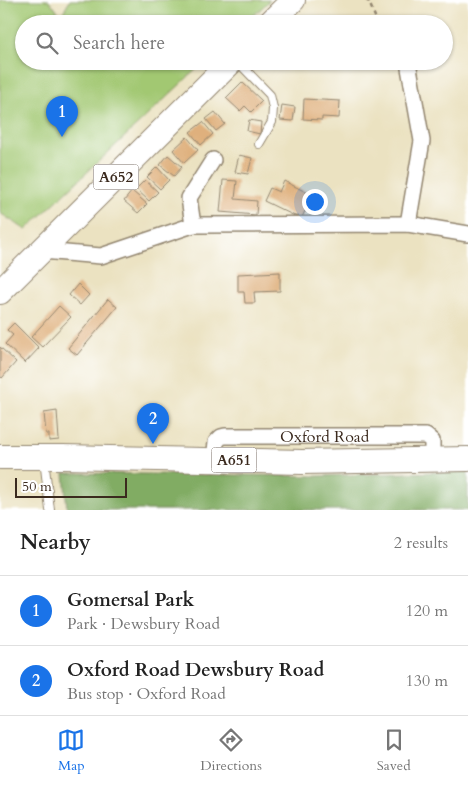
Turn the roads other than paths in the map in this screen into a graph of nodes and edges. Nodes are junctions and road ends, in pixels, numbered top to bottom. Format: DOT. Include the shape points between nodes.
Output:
graph roads {
  1 [pos="293,0"];
  2 [pos="278,15"];
  3 [pos="223,70"];
  4 [pos="245,70"];
  5 [pos="409,70"];
  6 [pos="259,144"];
  7 [pos="213,160"];
  8 [pos="408,224"];
  9 [pos="193,225"];
  10 [pos="468,234"];
  11 [pos="42,251"];
  12 [pos="1,290"];
  13 [pos="0,457"];
  14 [pos="44,457"];
  15 [pos="468,459"];
  16 [pos="50,510"];
  1 -- 2 [label="main road"];
  3 -- 11 [label="main road, A652"];
  4 -- 6 [label="lane" via="270,96 274,108 272,122"];
  5 -- 8 [label="street" via="422,141"];
  7 -- 9 [label="street" via="189,198"];
  8 -- 9 [label="street"];
  8 -- 10 [label="street"];
  9 -- 11 [label="street" via="101,256"];
  11 -- 12 [label="main road, A652"];
  13 -- 14 [label="main road, Oxford Road / A651"];
  14 -- 15 [label="main road, Oxford Road / A651" via="302,462"];
  14 -- 16 [label="lane"];
}
